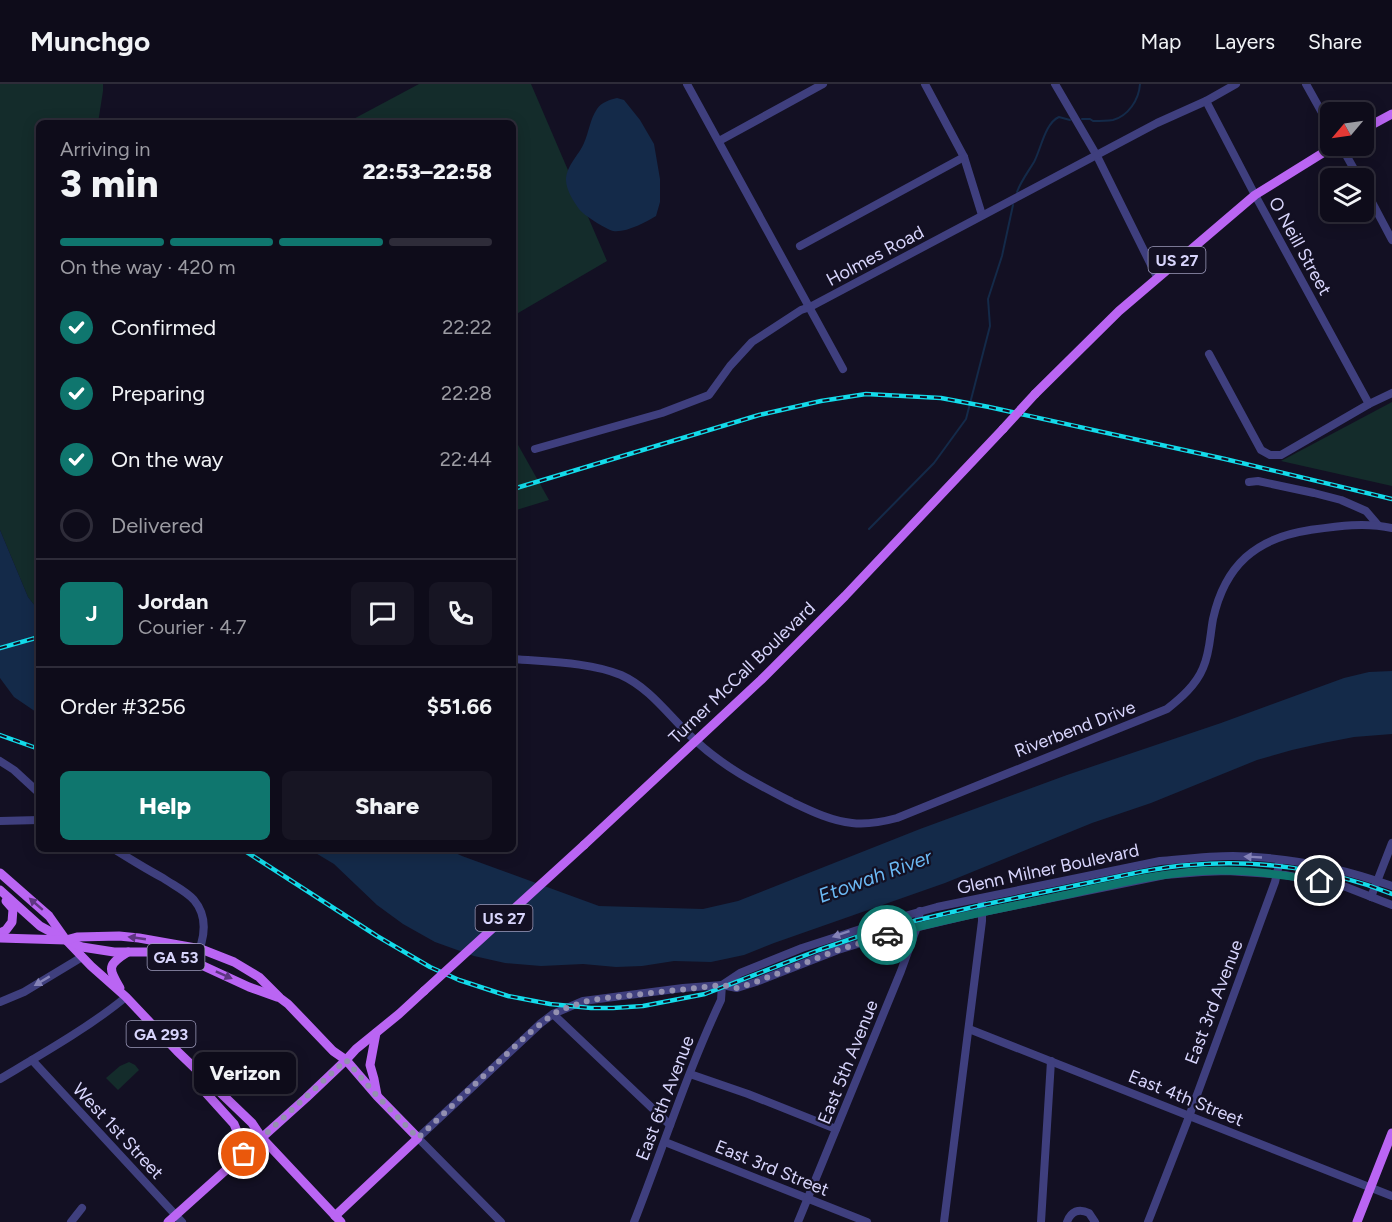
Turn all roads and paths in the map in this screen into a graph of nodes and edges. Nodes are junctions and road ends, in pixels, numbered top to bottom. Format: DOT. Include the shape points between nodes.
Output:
graph roads {
  1 [pos="687,84"];
  2 [pos="823,84"];
  3 [pos="925,84"];
  4 [pos="1055,84"];
  5 [pos="1236,84"];
  6 [pos="1306,84"];
  7 [pos="1206,101"];
  8 [pos="1320,109"];
  9 [pos="1392,114"];
  10 [pos="1374,124"];
  11 [pos="718,141"];
  12 [pos="1320,155"];
  13 [pos="964,156"];
  14 [pos="1097,156"];
  15 [pos="1255,195"];
  16 [pos="1374,206"];
  17 [pos="982,215"];
  18 [pos="1392,240"];
  19 [pos="800,246"];
  20 [pos="1157,277"];
  21 [pos="810,307"];
  22 [pos="1209,354"];
  23 [pos="843,369"];
  24 [pos="1392,393"];
  25 [pos="1369,404"];
  26 [pos="535,449"];
  27 [pos="1249,482"];
  28 [pos="1378,525"];
  29 [pos="1392,528"];
  30 [pos="516,659"];
  31 [pos="695,741"];
  32 [pos="0,760"];
  33 [pos="36,791"];
  34 [pos="36,820"];
  35 [pos="0,821"];
  36 [pos="1392,843"];
  37 [pos="119,852"];
  38 [pos="1281,860"];
  39 [pos="0,873"];
  40 [pos="1277,874"];
  41 [pos="1378,881"];
  42 [pos="1392,886"];
  43 [pos="0,890"];
  44 [pos="0,895"];
  45 [pos="1371,897"];
  46 [pos="982,898"];
  47 [pos="1392,905"];
  48 [pos="920,911"];
  49 [pos="982,913"];
  50 [pos="917,927"];
  51 [pos="0,933"];
  52 [pos="0,938"];
  53 [pos="66,940"];
  54 [pos="201,949"];
  55 [pos="128,952"];
  56 [pos="82,957"];
  57 [pos="194,962"];
  58 [pos="722,985"];
  59 [pos="126,997"];
  60 [pos="280,998"];
  61 [pos="0,1002"];
  62 [pos="553,1014"];
  63 [pos="969,1029"];
  64 [pos="376,1033"];
  65 [pos="32,1060"];
  66 [pos="346,1060"];
  67 [pos="1051,1061"];
  68 [pos="196,1069"];
  69 [pos="690,1074"];
  70 [pos="0,1079"];
  71 [pos="377,1096"];
  72 [pos="1189,1115"];
  73 [pos="670,1125"];
  74 [pos="837,1129"];
  75 [pos="1392,1132"];
  76 [pos="262,1138"];
  77 [pos="418,1138"];
  78 [pos="665,1142"];
  79 [pos="226,1169"];
  80 [pos="1370,1187"];
  81 [pos="1392,1196"];
  82 [pos="808,1199"];
  83 [pos="82,1208"];
  84 [pos="175,1220"];
  85 [pos="336,1220"];
  86 [pos="71,1222"];
  87 [pos="501,1222"];
  88 [pos="634,1222"];
  89 [pos="798,1222"];
  90 [pos="867,1222"];
  91 [pos="944,1222"];
  92 [pos="1041,1222"];
  93 [pos="1067,1222"];
  94 [pos="1095,1222"];
  95 [pos="1148,1222"];
  96 [pos="1357,1222"];
  1 -- 11 [label="street"];
  2 -- 11 [label="street"];
  3 -- 13 [label="street"];
  4 -- 14 [label="street"];
  5 -- 7 [label="street, Holmes Road"];
  6 -- 8 [label="street"];
  7 -- 14 [label="street, Holmes Road"];
  7 -- 15 [label="street, O Neill Street"];
  9 -- 10 [label="main road"];
  11 -- 21 [label="street"];
  12 -- 15 [label="main road, Turner McCall Boulevard / US 27"];
  13 -- 17 [label="street"];
  13 -- 19 [label="street"];
  14 -- 17 [label="street, Holmes Road"];
  14 -- 20 [label="street"];
  15 -- 20 [label="main road, Turner McCall Boulevard / US 27"];
  15 -- 25 [label="street, O Neill Street"];
  16 -- 18 [label="street"];
  17 -- 21 [label="street, Holmes Road"];
  20 -- 31 [label="main road, Turner McCall Boulevard / US 27, bridge" via="1035,394 845,597"];
  21 -- 23 [label="street"];
  21 -- 26 [label="street, Holmes Road" via="752,342 709,395 662,413"];
  22 -- 25 [label="street" via="1261,450 1270,455 1281,455"];
  24 -- 25 [label="street"];
  27 -- 28 [label="street" via="1341,500 1366,511"];
  28 -- 29 [label="street, Riverbend Drive"];
  28 -- 31 [label="street, Riverbend Drive" via="1304,531 1273,539 1240,562 1218,600 1203,669 1193,685 1167,709 897,818 877,823 836,820 745,778"];
  30 -- 31 [label="street, Riverbend Drive" via="597,668 622,676 643,688"];
  31 -- 64 [label="main road, Turner McCall Boulevard / US 27, bridge"];
  32 -- 33 [label="street"];
  34 -- 35 [label="street"];
  36 -- 41 [label="street"];
  37 -- 54 [label="street" via="194,900 204,925"];
  38 -- 40 [label="street, East 3rd Avenue"];
  38 -- 41 [label="street, Glenn Milner Boulevard"];
  38 -- 46 [label="street, Glenn Milner Boulevard, one-way" via="1234,856 1160,861"];
  53 -- 39 [label="main road, GA 293, one-way" via="49,916"];
  40 -- 45 [label="street, Glenn Milner Boulevard" via="1346,887"];
  40 -- 49 [label="street, Glenn Milner Boulevard" via="1227,871 1165,875"];
  40 -- 72 [label="street, East 3rd Avenue"];
  41 -- 42 [label="street, Glenn Milner Boulevard"];
  41 -- 45 [label="street"];
  43 -- 53 [label="main road, GA 293" via="40,926"];
  44 -- 51 [label="main road" via="14,913 12,922"];
  45 -- 47 [label="street, Glenn Milner Boulevard"];
  46 -- 48 [label="street, Glenn Milner Boulevard"];
  46 -- 49 [label="street"];
  48 -- 50 [label="street, East 5th Avenue"];
  48 -- 58 [label="street, Glenn Milner Boulevard, one-way" via="802,948 740,973"];
  49 -- 50 [label="street, Glenn Milner Boulevard"];
  49 -- 63 [label="street"];
  50 -- 58 [label="street, Glenn Milner Boulevard" via="838,950 737,988"];
  50 -- 74 [label="street, East 5th Avenue"];
  52 -- 53 [label="main road, GA 53"];
  54 -- 53 [label="main road, GA 53, one-way" via="119,936"];
  53 -- 55 [label="main road, GA 53" via="91,949"];
  53 -- 56 [label="main road, GA 293"];
  54 -- 57 [label="street"];
  54 -- 60 [label="main road, GA 53" via="259,977"];
  55 -- 57 [label="main road, GA 53" via="151,952"];
  55 -- 59 [label="main road" via="111,969"];
  56 -- 59 [label="main road, GA 293"];
  56 -- 61 [label="street, one-way"];
  57 -- 60 [label="main road, GA 53, one-way"];
  58 -- 62 [label="street, Glenn Milner Boulevard" via="583,1002"];
  58 -- 69 [label="street, East 6th Avenue" via="721,1000"];
  59 -- 65 [label="street"];
  59 -- 68 [label="main road, GA 293"];
  60 -- 66 [label="main road, GA 53"];
  62 -- 73 [label="street"];
  62 -- 77 [label="street, Glenn Milner Boulevard"];
  63 -- 67 [label="street, East 4th Street"];
  63 -- 91 [label="street"];
  64 -- 66 [label="main road, Turner McCall Boulevard / US 27"];
  64 -- 71 [label="main road" via="370,1071"];
  65 -- 70 [label="street"];
  65 -- 84 [label="street, West 1st Street"];
  66 -- 71 [label="main road"];
  66 -- 76 [label="main road, Turner McCall Boulevard / US 27"];
  67 -- 72 [label="street, East 4th Street"];
  67 -- 92 [label="street"];
  68 -- 76 [label="main road, GA 293" via="252,1123"];
  68 -- 79 [label="main road" via="206,1093 237,1130 237,1150"];
  69 -- 73 [label="street, East 6th Avenue"];
  69 -- 74 [label="street"];
  71 -- 77 [label="main road"];
  72 -- 80 [label="street, East 4th Street"];
  72 -- 95 [label="street, East 3rd Avenue"];
  73 -- 78 [label="street, East 6th Avenue"];
  74 -- 82 [label="street, East 5th Avenue"];
  75 -- 80 [label="main road"];
  76 -- 79 [label="main road, Turner McCall Boulevard / US 27"];
  76 -- 85 [label="main road"];
  77 -- 85 [label="main road"];
  77 -- 87 [label="street"];
  78 -- 82 [label="street, East 3rd Street"];
  78 -- 88 [label="street, East 6th Avenue"];
  79 -- 84 [label="main road, Turner McCall Boulevard / US 27"];
  80 -- 81 [label="street, East 4th Street"];
  80 -- 96 [label="main road"];
  82 -- 89 [label="street, East 5th Avenue"];
  82 -- 90 [label="street, East 3rd Street"];
  83 -- 86 [label="street"];
  93 -- 94 [label="street" via="1080,1210 1089,1213"];
}
